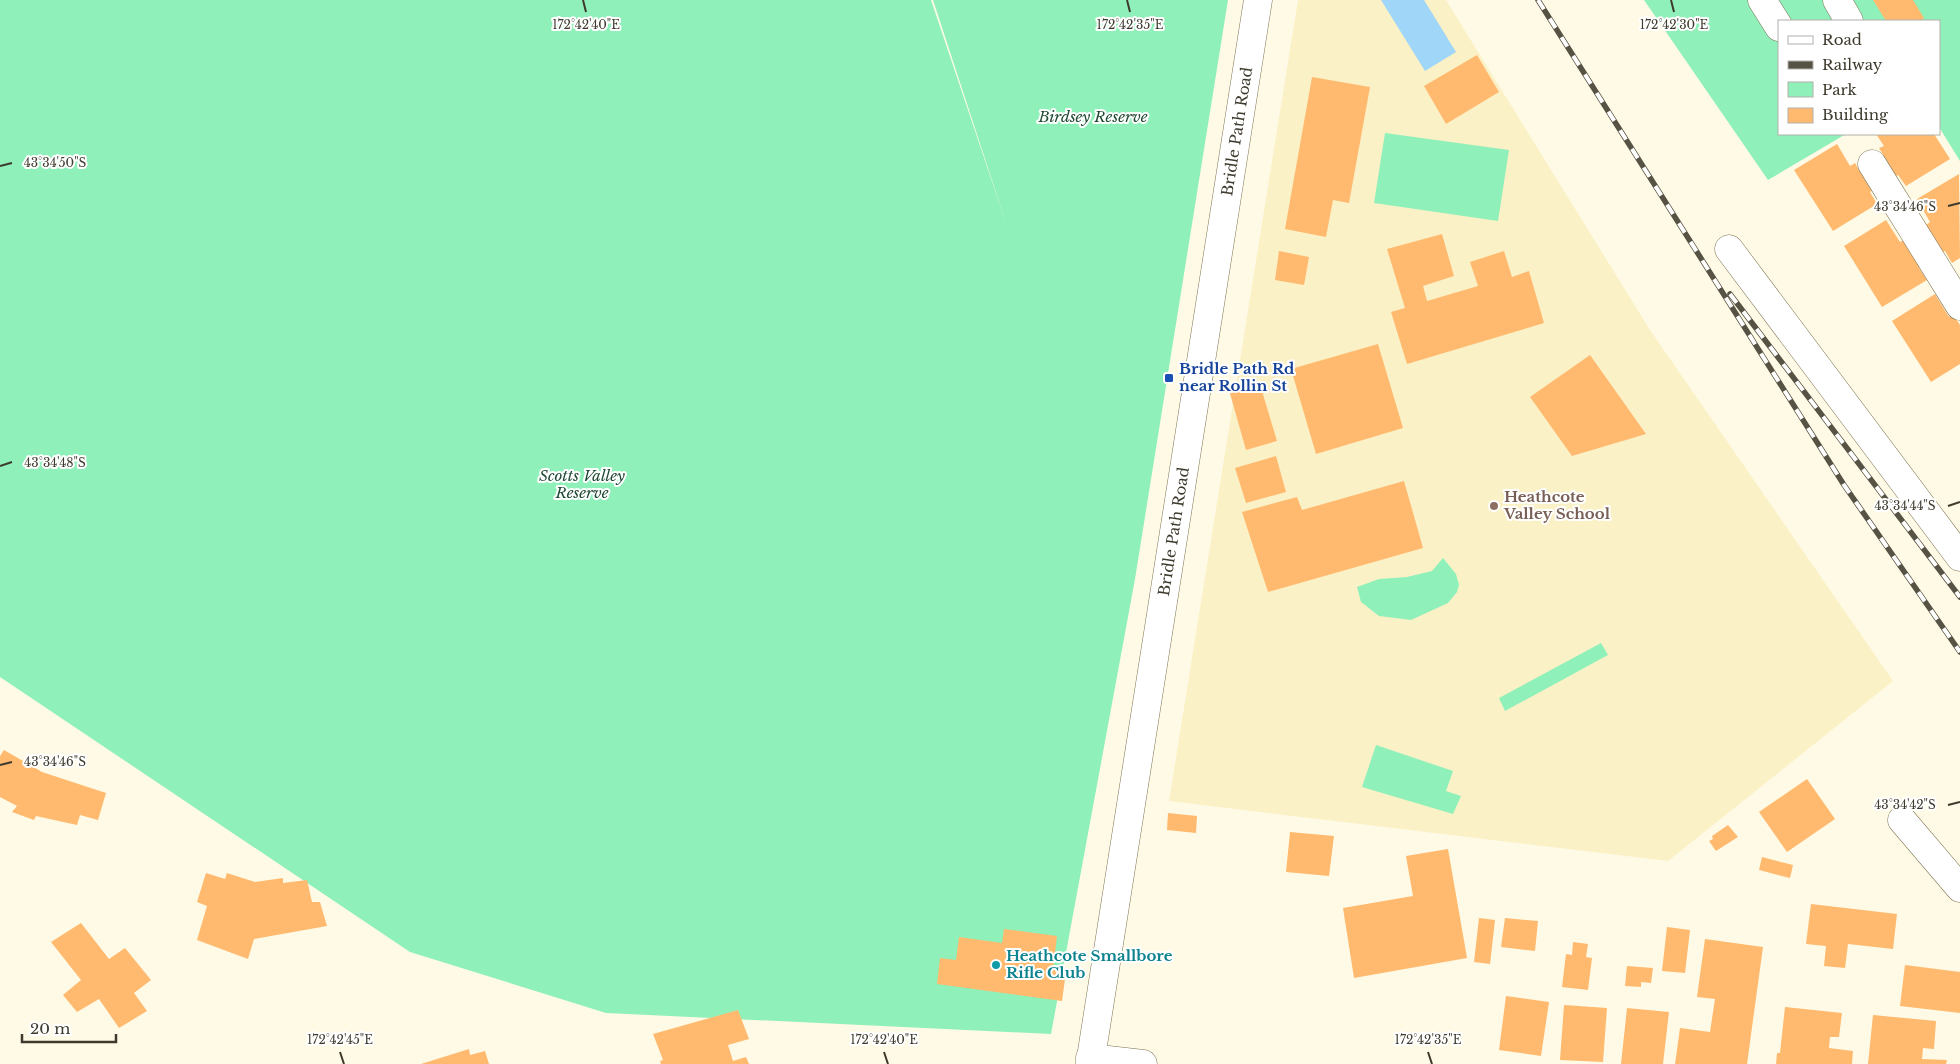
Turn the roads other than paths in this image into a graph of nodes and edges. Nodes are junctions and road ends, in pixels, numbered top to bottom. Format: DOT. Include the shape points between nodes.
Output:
graph roads {
  1 [pos="1258,0"];
  2 [pos="1762,0"];
  3 [pos="1837,0"];
  4 [pos="1848,20"];
  5 [pos="1778,25"];
  6 [pos="1872,164"];
  7 [pos="1729,249"];
  8 [pos="1960,306"];
  9 [pos="1960,557"];
  10 [pos="1902,820"];
  11 [pos="1960,888"];
  12 [pos="1090,1061"];
  13 [pos="1142,1064"];
  1 -- 12 [label="street, Bridle Path Road"];
  2 -- 5 [label="street"];
  3 -- 4 [label="street"];
  6 -- 8 [label="street"];
  7 -- 9 [label="street"];
  10 -- 11 [label="street"];
  12 -- 13 [label="street"];
}
